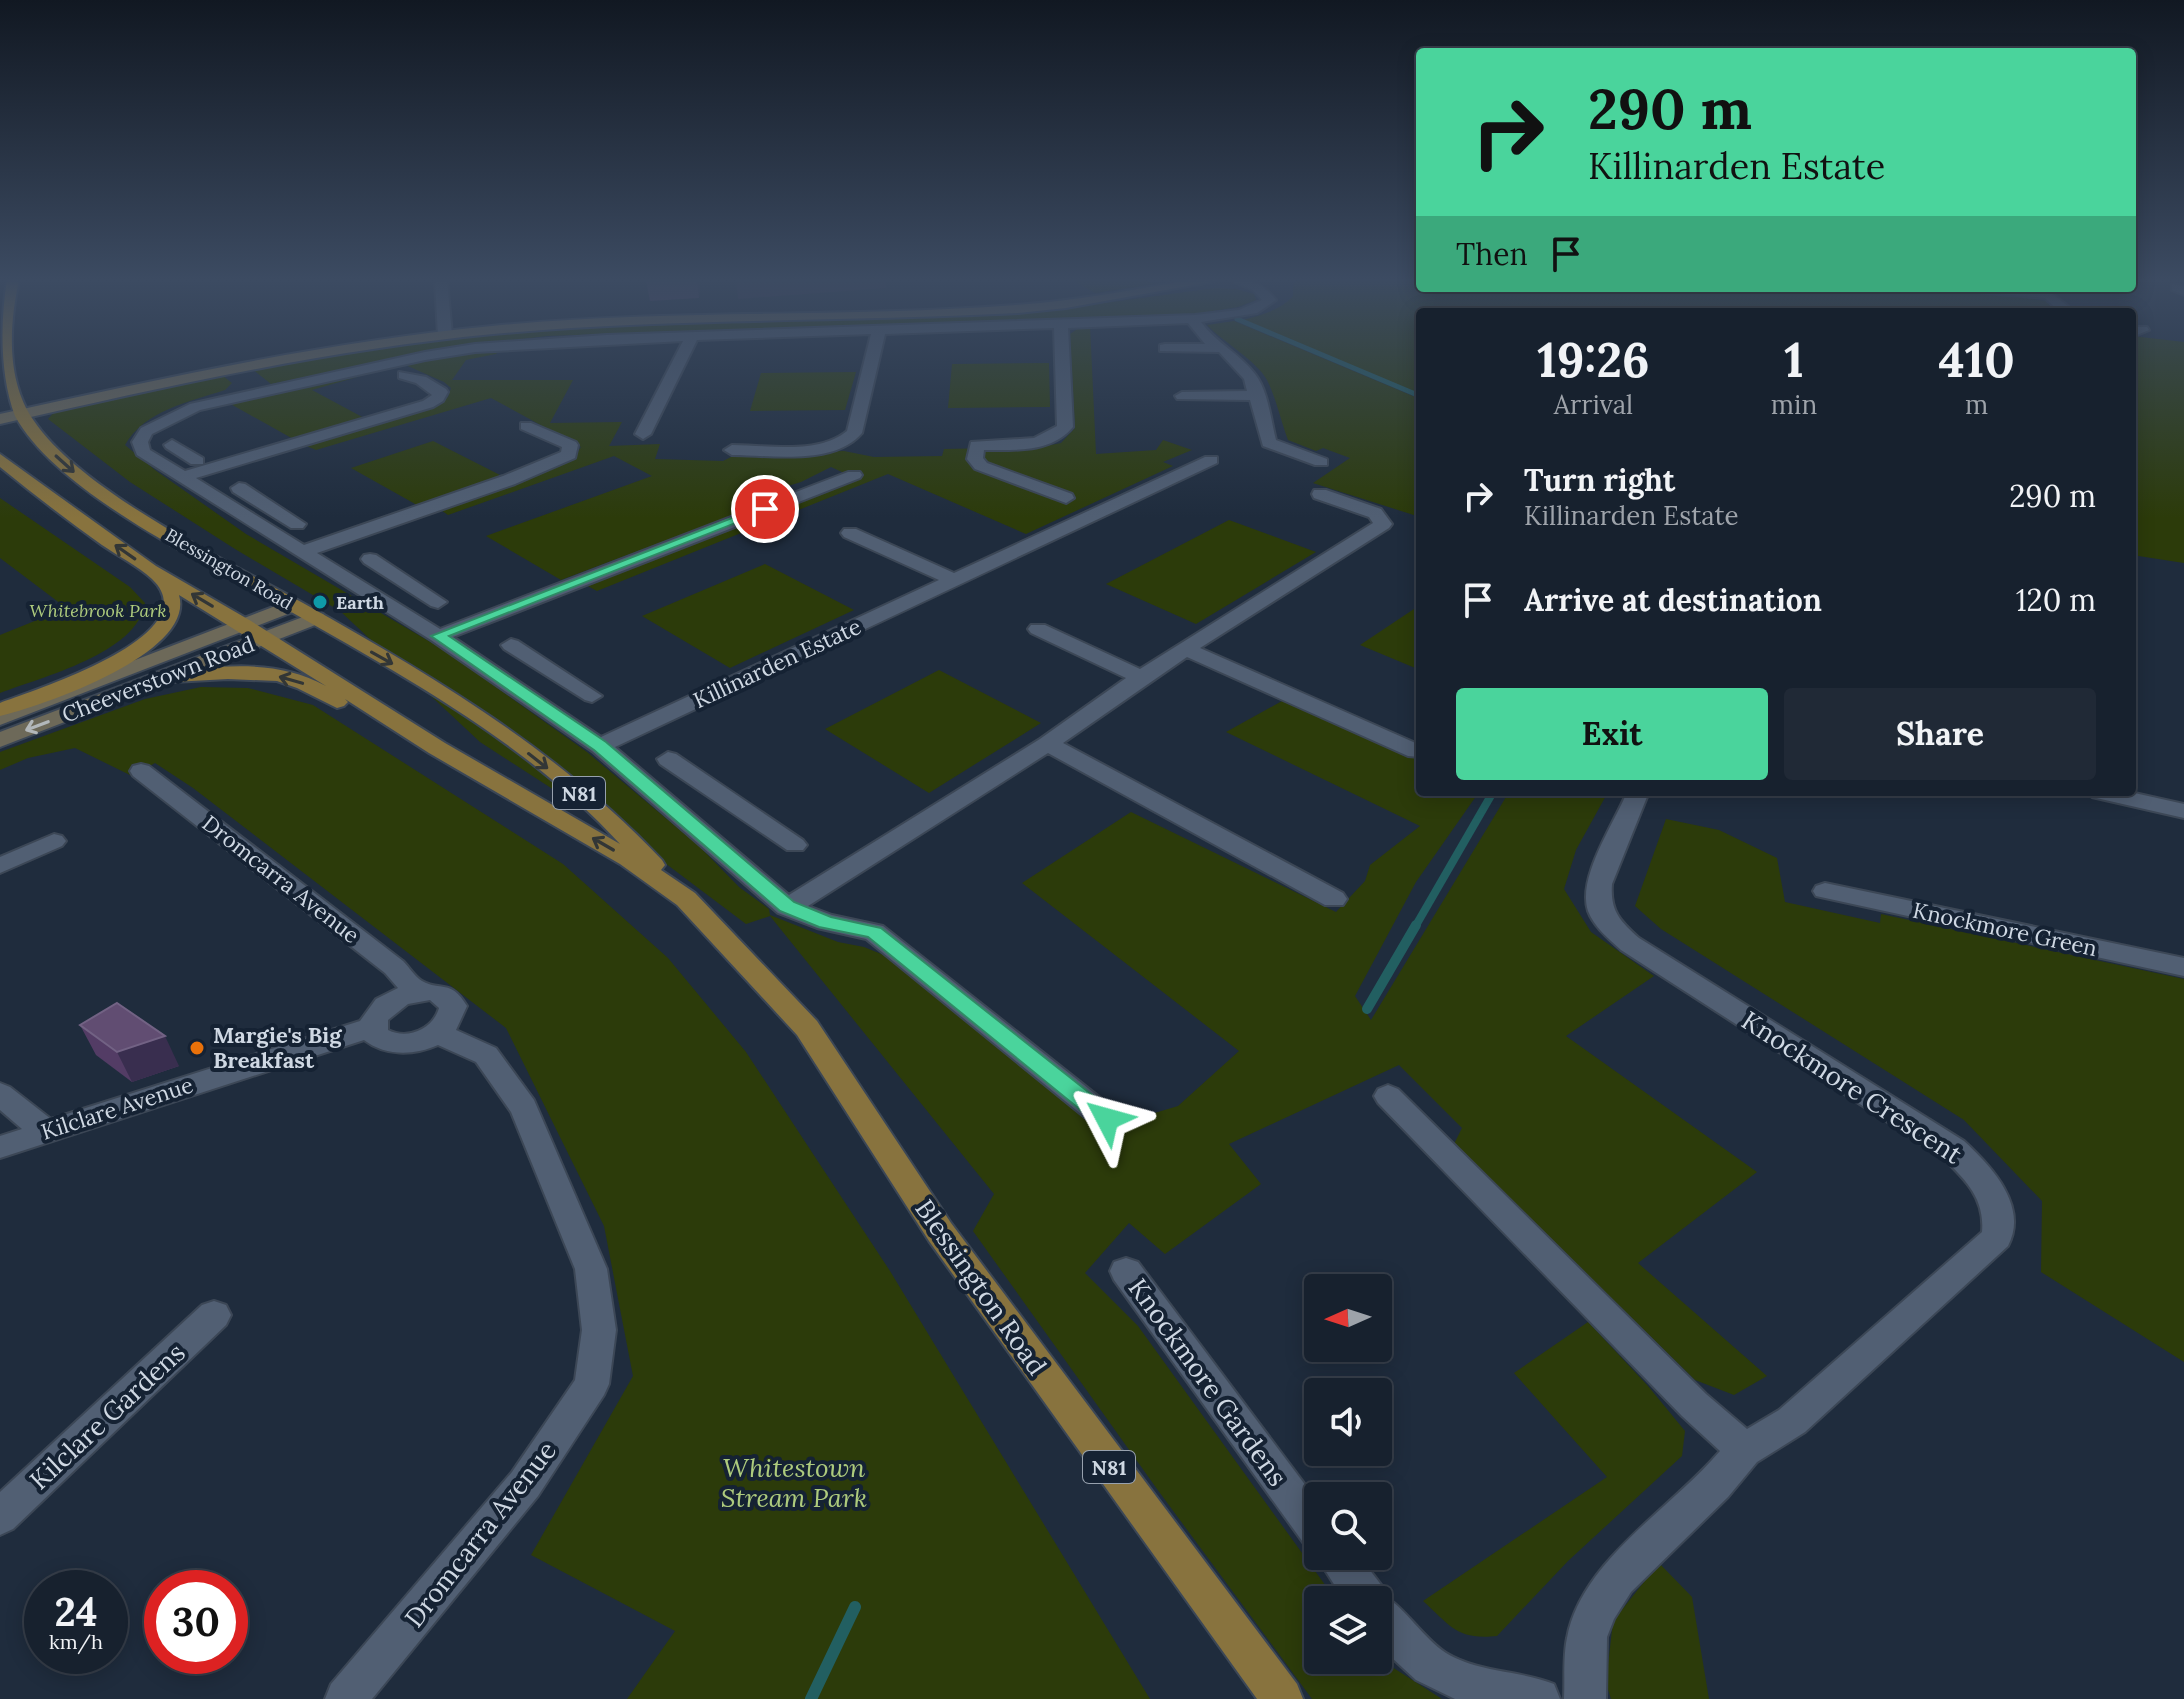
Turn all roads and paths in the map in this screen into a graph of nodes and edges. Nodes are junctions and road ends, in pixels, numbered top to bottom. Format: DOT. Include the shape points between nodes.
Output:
graph roads {
  1 [pos="4,359"];
  2 [pos="279,359"];
  3 [pos="414,359"];
  4 [pos="680,359"];
  5 [pos="872,359"];
  6 [pos="1062,359"];
  7 [pos="1234,359"];
  8 [pos="234,368"];
  9 [pos="404,375"];
  10 [pos="264,390"];
  11 [pos="1255,395"];
  12 [pos="1182,396"];
  13 [pos="22,414"];
  14 [pos="0,419"];
  15 [pos="526,426"];
  16 [pos="643,434"];
  17 [pos="732,450"];
  18 [pos="152,457"];
  19 [pos="0,459"];
  20 [pos="1211,460"];
  21 [pos="197,461"];
  22 [pos="1321,462"];
  23 [pos="854,475"];
  24 [pos="183,477"];
  25 [pos="239,488"];
  26 [pos="1320,494"];
  27 [pos="1066,498"];
  28 [pos="265,504"];
  29 [pos="238,513"];
  30 [pos="297,524"];
  31 [pos="850,533"];
  32 [pos="301,552"];
  33 [pos="370,559"];
  34 [pos="160,575"];
  35 [pos="397,576"];
  36 [pos="954,580"];
  37 [pos="363,589"];
  38 [pos="438,602"];
  39 [pos="291,606"];
  40 [pos="316,618"];
  41 [pos="244,625"];
  42 [pos="1038,629"];
  43 [pos="438,636"];
  44 [pos="264,638"];
  45 [pos="511,645"];
  46 [pos="1186,649"];
  47 [pos="547,668"];
  48 [pos="1141,677"];
  49 [pos="162,679"];
  50 [pos="510,683"];
  51 [pos="592,696"];
  52 [pos="0,710"];
  53 [pos="0,719"];
  54 [pos="0,740"];
  55 [pos="1048,744"];
  56 [pos="600,746"];
  57 [pos="437,748"];
  58 [pos="1416,751"];
  59 [pos="668,759"];
  60 [pos="141,771"];
  61 [pos="1636,796"];
  62 [pos="2118,796"];
  63 [pos="725,800"];
  64 [pos="2184,811"];
  65 [pos="686,817"];
  66 [pos="54,841"];
  67 [pos="795,845"];
  68 [pos="0,866"];
  69 [pos="670,885"];
  70 [pos="1825,891"];
  71 [pos="1334,899"];
  72 [pos="787,907"];
  73 [pos="2184,967"];
  74 [pos="417,992"];
  75 [pos="372,1027"];
  76 [pos="437,1033"];
  77 [pos="0,1094"];
  78 [pos="1388,1096"];
  79 [pos="1107,1119"];
  80 [pos="45,1131"];
  81 [pos="0,1147"];
  82 [pos="1126,1271"];
  83 [pos="214,1315"];
  84 [pos="1744,1450"];
  85 [pos="1304,1513"];
  86 [pos="0,1517"];
  87 [pos="1392,1634"];
  88 [pos="346,1699"];
  89 [pos="1282,1699"];
  90 [pos="1539,1699"];
  91 [pos="1585,1699"];
  1 -- 13 [label="main road, Blessington Road / N81"];
  2 -- 8 [label="street"];
  3 -- 10 [label="street"];
  4 -- 16 [label="street"];
  5 -- 17 [label="street" via="848,441 825,448"];
  6 -- 27 [label="street" via="1065,427 1057,437 1041,443 977,445 975,459 981,466"];
  7 -- 11 [label="street" via="1251,378"];
  8 -- 10 [label="street"];
  8 -- 13 [label="street"];
  9 -- 24 [label="street" via="441,392 439,397"];
  10 -- 18 [label="street" via="195,407 146,431 140,442"];
  11 -- 12 [label="street"];
  11 -- 22 [label="street" via="1269,443"];
  13 -- 14 [label="street"];
  13 -- 39 [label="main road, Blessington Road / N81, one-way" via="52,451 101,492"];
  15 -- 32 [label="street" via="570,445 569,455"];
  18 -- 21 [label="street" via="176,447"];
  18 -- 24 [label="street"];
  34 -- 19 [label="main road, Blessington Road / N81, one-way"];
  20 -- 36 [label="street, Killinarden Estate"];
  23 -- 43 [label="street"];
  24 -- 29 [label="street"];
  25 -- 28 [label="street"];
  26 -- 46 [label="street" via="1375,513 1383,524"];
  28 -- 29 [label="street"];
  28 -- 30 [label="street"];
  29 -- 32 [label="street"];
  31 -- 36 [label="street"];
  32 -- 37 [label="street"];
  33 -- 35 [label="street"];
  41 -- 34 [label="main road, Blessington Road / N81, one-way"];
  34 -- 52 [label="main road" via="172,601 171,615 151,639 114,664"];
  35 -- 37 [label="street"];
  35 -- 38 [label="street"];
  36 -- 56 [label="street, Killinarden Estate"];
  37 -- 43 [label="street"];
  39 -- 40 [label="main road, Blessington Road / N81"];
  39 -- 41 [label="street, Cheeverstown Road"];
  40 -- 44 [label="street, Cheeverstown Road"];
  40 -- 69 [label="main road, Blessington Road / N81, one-way" via="527,753 610,819"];
  41 -- 44 [label="main road, Blessington Road / N81"];
  41 -- 53 [label="street, Cheeverstown Road"];
  42 -- 48 [label="street"];
  43 -- 50 [label="street"];
  44 -- 49 [label="street, Cheeverstown Road"];
  44 -- 57 [label="main road, Blessington Road / N81"];
  45 -- 47 [label="street"];
  46 -- 48 [label="street"];
  46 -- 58 [label="street"];
  47 -- 50 [label="street"];
  47 -- 51 [label="street"];
  48 -- 55 [label="street"];
  49 -- 54 [label="street, Cheeverstown Road, one-way"];
  57 -- 49 [label="main road, one-way" via="371,721 295,679 252,673"];
  50 -- 56 [label="street"];
  55 -- 71 [label="street"];
  55 -- 72 [label="street"];
  56 -- 65 [label="street"];
  69 -- 57 [label="main road, Blessington Road / N81, one-way"];
  59 -- 63 [label="street"];
  60 -- 74 [label="street, Dromcarra Avenue" via="394,967"];
  61 -- 84 [label="street, Knockmore Crescent" via="1597,891 1611,928 1953,1149 1979,1173 2001,1215 1997,1237 1792,1421"];
  62 -- 64 [label="street"];
  63 -- 65 [label="street"];
  63 -- 67 [label="street"];
  65 -- 72 [label="street"];
  66 -- 68 [label="street"];
  69 -- 89 [label="main road, Blessington Road / N81" via="807,1028 940,1232"];
  70 -- 73 [label="street, Knockmore Green"];
  72 -- 79 [label="street" via="874,932"];
  74 -- 75 [label="street" via="391,1001"];
  74 -- 76 [label="street" via="442,994 453,1006 447,1024"];
  75 -- 76 [label="street" via="389,1043 414,1042"];
  75 -- 80 [label="street, Kilclare Avenue"];
  76 -- 88 [label="street, Dromcarra Avenue" via="486,1055 524,1108 591,1269 598,1343 592,1384 525,1484"];
  77 -- 80 [label="street"];
  78 -- 84 [label="street"];
  80 -- 81 [label="street, Kilclare Avenue"];
  82 -- 85 [label="street, Knockmore Gardens"];
  83 -- 86 [label="street, Kilclare Gardens"];
  84 -- 91 [label="street, Knockmore Crescent" via="1617,1579 1598,1608 1587,1637"];
  87 -- 90 [label="street" via="1436,1672 1476,1688"];
}
